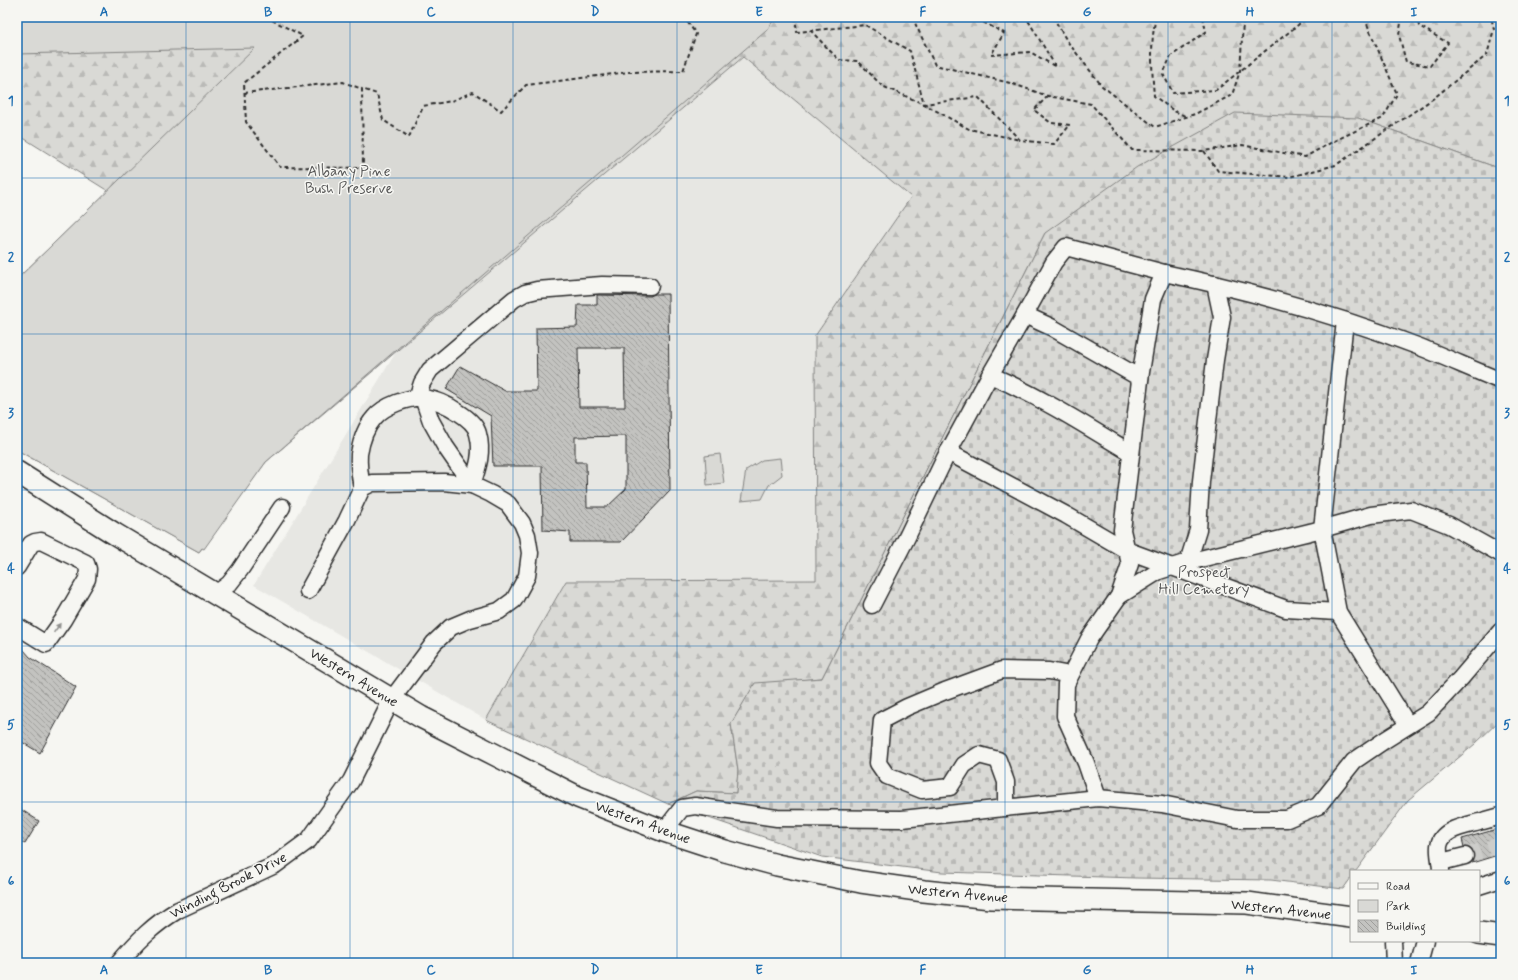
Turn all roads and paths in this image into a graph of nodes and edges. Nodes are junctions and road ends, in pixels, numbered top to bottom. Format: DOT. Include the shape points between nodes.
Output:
graph roads {
  1 [pos="266,17"];
  2 [pos="684,17"];
  3 [pos="795,17"];
  4 [pos="914,17"];
  5 [pos="969,17"];
  6 [pos="980,17"];
  7 [pos="1026,17"];
  8 [pos="1053,17"];
  9 [pos="1156,17"];
  10 [pos="1203,17"];
  11 [pos="1250,17"];
  12 [pos="1308,17"];
  13 [pos="1364,17"];
  14 [pos="1402,17"];
  15 [pos="1417,17"];
  16 [pos="1491,17"];
  17 [pos="977,19"];
  18 [pos="810,30"];
  19 [pos="1240,71"];
  20 [pos="362,89"];
  21 [pos="244,93"];
  22 [pos="1048,96"];
  23 [pos="924,104"];
  24 [pos="1186,117"];
  25 [pos="1020,140"];
  26 [pos="1204,151"];
  27 [pos="1164,273"];
  28 [pos="1215,284"];
  29 [pos="650,286"];
  30 [pos="1025,315"];
  31 [pos="1345,321"];
  32 [pos="990,375"];
  33 [pos="1140,378"];
  34 [pos="1501,381"];
  35 [pos="420,398"];
  36 [pos="948,452"];
  37 [pos="1131,453"];
  38 [pos="19,478"];
  39 [pos="472,485"];
  40 [pos="362,488"];
  41 [pos="282,506"];
  42 [pos="1322,530"];
  43 [pos="1126,550"];
  44 [pos="1501,554"];
  45 [pos="1188,562"];
  46 [pos="17,567"];
  47 [pos="1172,567"];
  48 [pos="308,590"];
  49 [pos="214,593"];
  50 [pos="1119,596"];
  51 [pos="872,605"];
  52 [pos="1338,612"];
  53 [pos="17,626"];
  54 [pos="1501,632"];
  55 [pos="1070,675"];
  56 [pos="392,700"];
  57 [pos="1408,725"];
  58 [pos="1098,798"];
  59 [pos="1006,808"];
  60 [pos="1485,821"];
  61 [pos="664,831"];
  62 [pos="1465,856"];
  63 [pos="1441,866"];
  64 [pos="1501,879"];
  65 [pos="1480,886"];
  66 [pos="1350,917"];
  67 [pos="1480,933"];
  68 [pos="1501,936"];
  69 [pos="1393,942"];
  70 [pos="1425,942"];
  71 [pos="119,963"];
  72 [pos="1394,963"];
  73 [pos="1419,963"];
  1 -- 21 [label="path" via="303,36 244,83"];
  2 -- 20 [label="path" via="696,34 683,71 629,72 526,85 501,111 473,92 451,101 423,106 409,137 383,120 377,94"];
  3 -- 18 [label="path" via="797,32"];
  4 -- 22 [label="path" via="935,65 1010,83"];
  5 -- 17 [label="path"];
  6 -- 17 [label="path"];
  7 -- 17 [label="path" via="1056,67 1030,52 991,54 1004,33"];
  8 -- 24 [label="path" via="1067,41 1102,86 1155,127"];
  9 -- 24 [label="path" via="1152,32 1154,96"];
  10 -- 19 [label="path" via="1206,32 1171,56 1163,74 1173,93 1216,90"];
  11 -- 19 [label="path" via="1243,22"];
  12 -- 19 [label="path"];
  13 -- 26 [label="path" via="1397,94 1383,118 1304,157 1242,145"];
  14 -- 15 [label="path" via="1399,36 1406,62 1430,66 1448,43 1419,26"];
  16 -- 26 [label="path" via="1494,29 1487,54 1434,98 1336,165 1289,177 1218,171"];
  18 -- 23 [label="path" via="839,60 858,61 882,86"];
  18 -- 23 [label="path" via="865,25 910,51"];
  19 -- 24 [label="path" via="1232,95"];
  20 -- 21 [label="path" via="343,82"];
  20 -- 21 [label="path" via="363,168 280,167 246,122"];
  22 -- 25 [label="path" via="1034,110 1051,123 1070,125 1054,144"];
  22 -- 26 [label="path" via="1091,104 1132,150"];
  23 -- 25 [label="path" via="969,130"];
  23 -- 25 [label="path" via="978,97"];
  27 -- 28 [label="street"];
  27 -- 30 [label="street" via="1066,247 1054,262"];
  27 -- 33 [label="street" via="1153,299"];
  28 -- 31 [label="street"];
  28 -- 45 [label="street" via="1222,317 1201,480 1198,530"];
  29 -- 35 [label="street" via="602,285 525,293 514,299 430,370 422,383"];
  30 -- 32 [label="street"];
  30 -- 33 [label="street"];
  31 -- 34 [label="street" via="1419,347"];
  31 -- 42 [label="street"];
  32 -- 36 [label="street"];
  32 -- 37 [label="street" via="1018,388"];
  33 -- 37 [label="street"];
  35 -- 39 [label="street" via="445,446"];
  35 -- 39 [label="street" via="439,402 454,409 468,418 478,432 481,454"];
  35 -- 40 [label="street" via="407,399 375,417 364,436 359,453"];
  36 -- 43 [label="street"];
  36 -- 51 [label="street"];
  37 -- 43 [label="street" via="1122,530"];
  38 -- 49 [label="main road, Western Avenue"];
  39 -- 40 [label="street" via="444,482 372,483"];
  39 -- 56 [label="street, Winding Brook Drive" via="508,504 522,523 530,553 527,576 514,600 499,611 451,627 434,643"];
  40 -- 48 [label="street"];
  41 -- 49 [label="street" via="229,584"];
  42 -- 44 [label="street" via="1370,515 1411,510 1449,525"];
  42 -- 45 [label="street"];
  42 -- 52 [label="street"];
  43 -- 47 [label="street"];
  43 -- 50 [label="street" via="1130,564"];
  45 -- 47 [label="street"];
  53 -- 46 [label="street, one-way" via="46,644 63,620 88,574 86,564 41,541 31,544"];
  47 -- 50 [label="street" via="1159,571"];
  47 -- 52 [label="street" via="1286,609"];
  49 -- 56 [label="main road, Western Avenue"];
  50 -- 55 [label="street" via="1089,639"];
  52 -- 57 [label="street"];
  54 -- 57 [label="street" via="1428,713"];
  55 -- 58 [label="street" via="1066,684 1065,716"];
  55 -- 59 [label="street" via="1049,671 1002,670 932,696 882,720 878,763 886,776 922,790 950,787 964,765 978,755 998,760 1006,782"];
  56 -- 61 [label="main road, Western Avenue" via="578,797"];
  56 -- 71 [label="street, Winding Brook Drive" via="351,781 309,840 275,865 162,919 147,931"];
  57 -- 58 [label="street" via="1354,761 1318,806 1287,819 1237,819 1162,804"];
  58 -- 59 [label="street"];
  59 -- 61 [label="street" via="902,819 777,818 695,806 682,808"];
  60 -- 63 [label="street" via="1470,818 1463,826 1441,839"];
  61 -- 66 [label="main road, Western Avenue" via="777,865 861,882 924,891 991,898 1247,904"];
  62 -- 63 [label="street"];
  64 -- 65 [label="street"];
  67 -- 68 [label="main road"];
  69 -- 72 [label="street"];
  70 -- 73 [label="street"];
}
